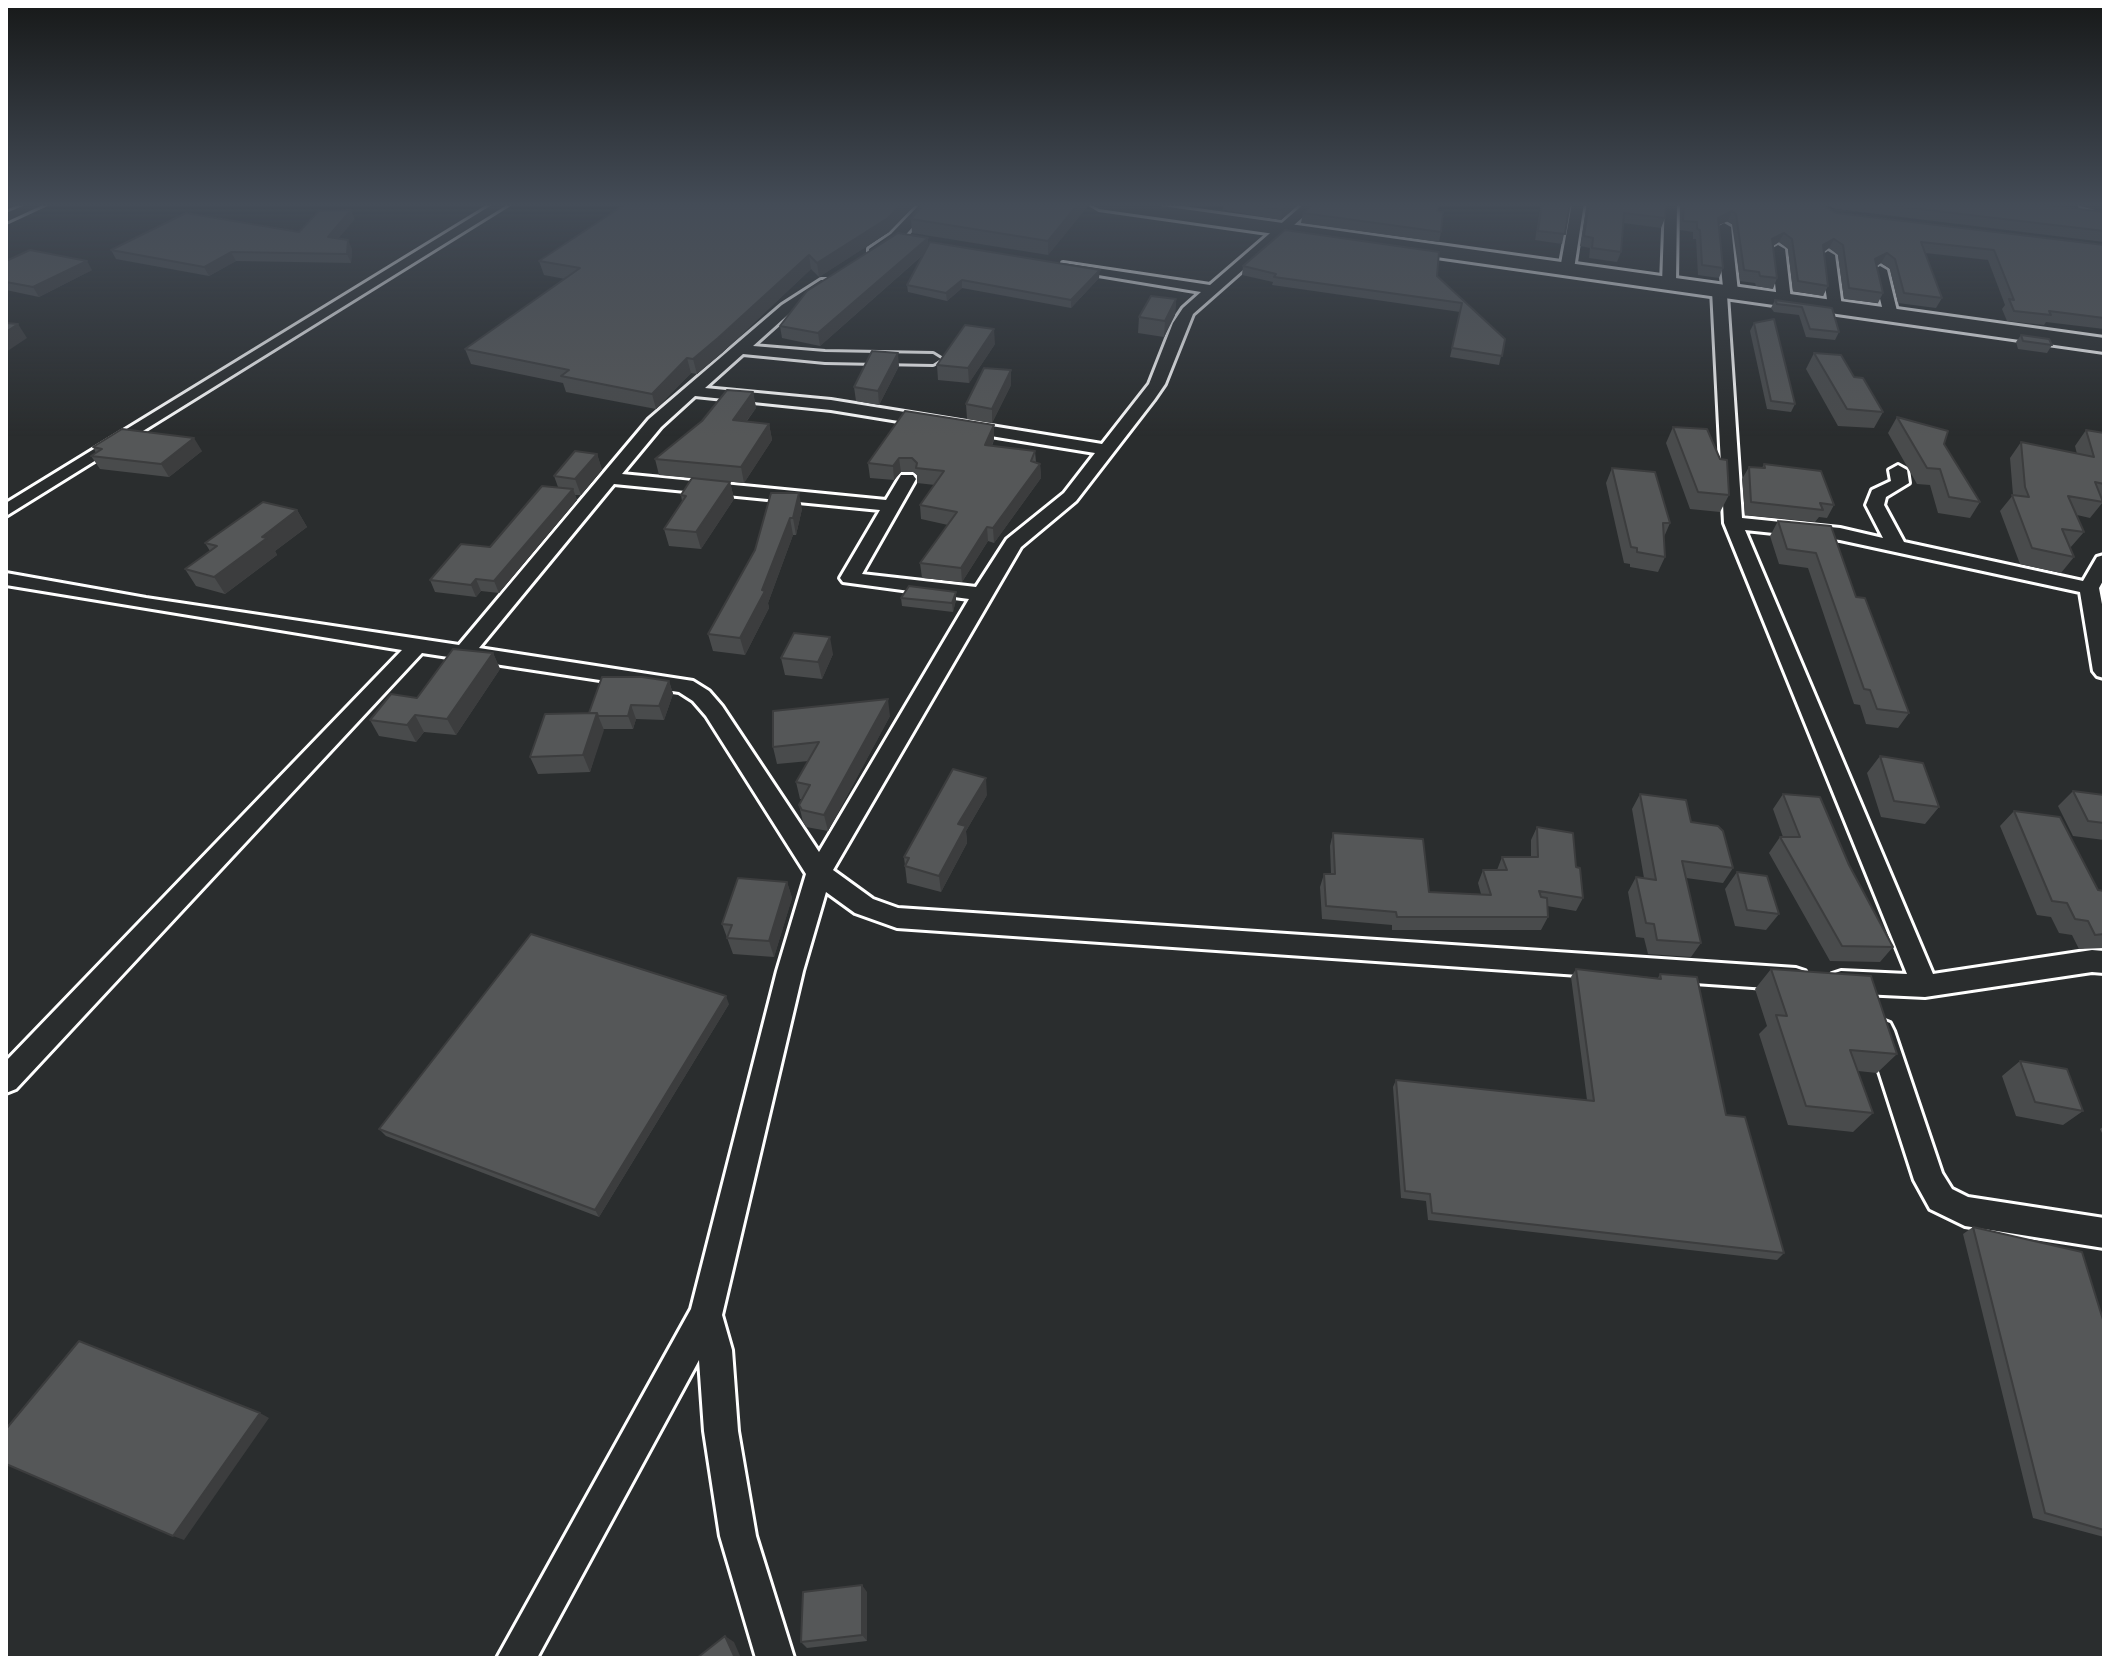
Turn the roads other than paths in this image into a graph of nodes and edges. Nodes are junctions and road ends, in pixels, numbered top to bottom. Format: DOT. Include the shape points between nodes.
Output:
graph roads {
  1 [pos="378,281"];
  2 [pos="829,281"];
  3 [pos="1158,281"];
  4 [pos="1224,281"];
  5 [pos="1652,281"];
  6 [pos="1725,281"];
  7 [pos="1782,281"];
  8 [pos="1831,281"];
  9 [pos="1883,281"];
  10 [pos="1669,283"];
  11 [pos="1213,290"];
  12 [pos="1725,291"];
  13 [pos="1784,300"];
  14 [pos="1835,307"];
  15 [pos="1891,315"];
  16 [pos="2104,345"];
  17 [pos="738,349"];
  18 [pos="933,359"];
  19 [pos="689,391"];
  20 [pos="1106,450"];
  21 [pos="1898,470"];
  22 [pos="609,478"];
  23 [pos="907,479"];
  24 [pos="890,506"];
  25 [pos="6,511"];
  26 [pos="1733,523"];
  27 [pos="1896,545"];
  28 [pos="2104,561"];
  29 [pos="6,579"];
  30 [pos="2089,588"];
  31 [pos="980,594"];
  32 [pos="418,645"];
  33 [pos="463,653"];
  34 [pos="2104,671"];
  35 [pos="819,873"];
  36 [pos="2100,967"];
  37 [pos="1865,983"];
  38 [pos="1925,986"];
  39 [pos="6,1080"];
  40 [pos="2104,1233"];
  41 [pos="706,1315"];
  42 [pos="516,1658"];
  43 [pos="775,1658"];
  1 -- 25 [label="street"];
  2 -- 17 [label="street"];
  3 -- 11 [label="street"];
  4 -- 11 [label="street"];
  5 -- 10 [label="main road"];
  6 -- 12 [label="street"];
  7 -- 13 [label="street"];
  8 -- 14 [label="street"];
  9 -- 15 [label="street"];
  10 -- 12 [label="main road"];
  11 -- 20 [label="street" via="1188,311 1157,384"];
  12 -- 13 [label="main road"];
  12 -- 26 [label="street"];
  13 -- 14 [label="main road"];
  14 -- 15 [label="main road"];
  15 -- 16 [label="main road"];
  17 -- 18 [label="street"];
  17 -- 19 [label="street"];
  19 -- 20 [label="street" via="831,405"];
  19 -- 22 [label="street"];
  20 -- 31 [label="street" via="1070,497 1014,543"];
  21 -- 27 [label="street" via="1900,483 1878,494 1875,505"];
  22 -- 24 [label="street"];
  22 -- 33 [label="street"];
  23 -- 24 [label="street"];
  24 -- 31 [label="street" via="850,578"];
  26 -- 27 [label="street" via="1824,531"];
  26 -- 38 [label="street"];
  27 -- 30 [label="street"];
  28 -- 30 [label="street"];
  29 -- 32 [label="street"];
  30 -- 34 [label="street"];
  31 -- 35 [label="street"];
  32 -- 33 [label="street"];
  32 -- 39 [label="street"];
  33 -- 35 [label="street" via="675,683 692,690 745,755"];
  35 -- 37 [label="street" via="864,906 897,918"];
  35 -- 41 [label="street"];
  36 -- 38 [label="street"];
  37 -- 38 [label="street"];
  37 -- 40 [label="street" via="1929,1180 1941,1199 1965,1211"];
  41 -- 42 [label="street"];
  41 -- 43 [label="street" via="738,1536"];
}
